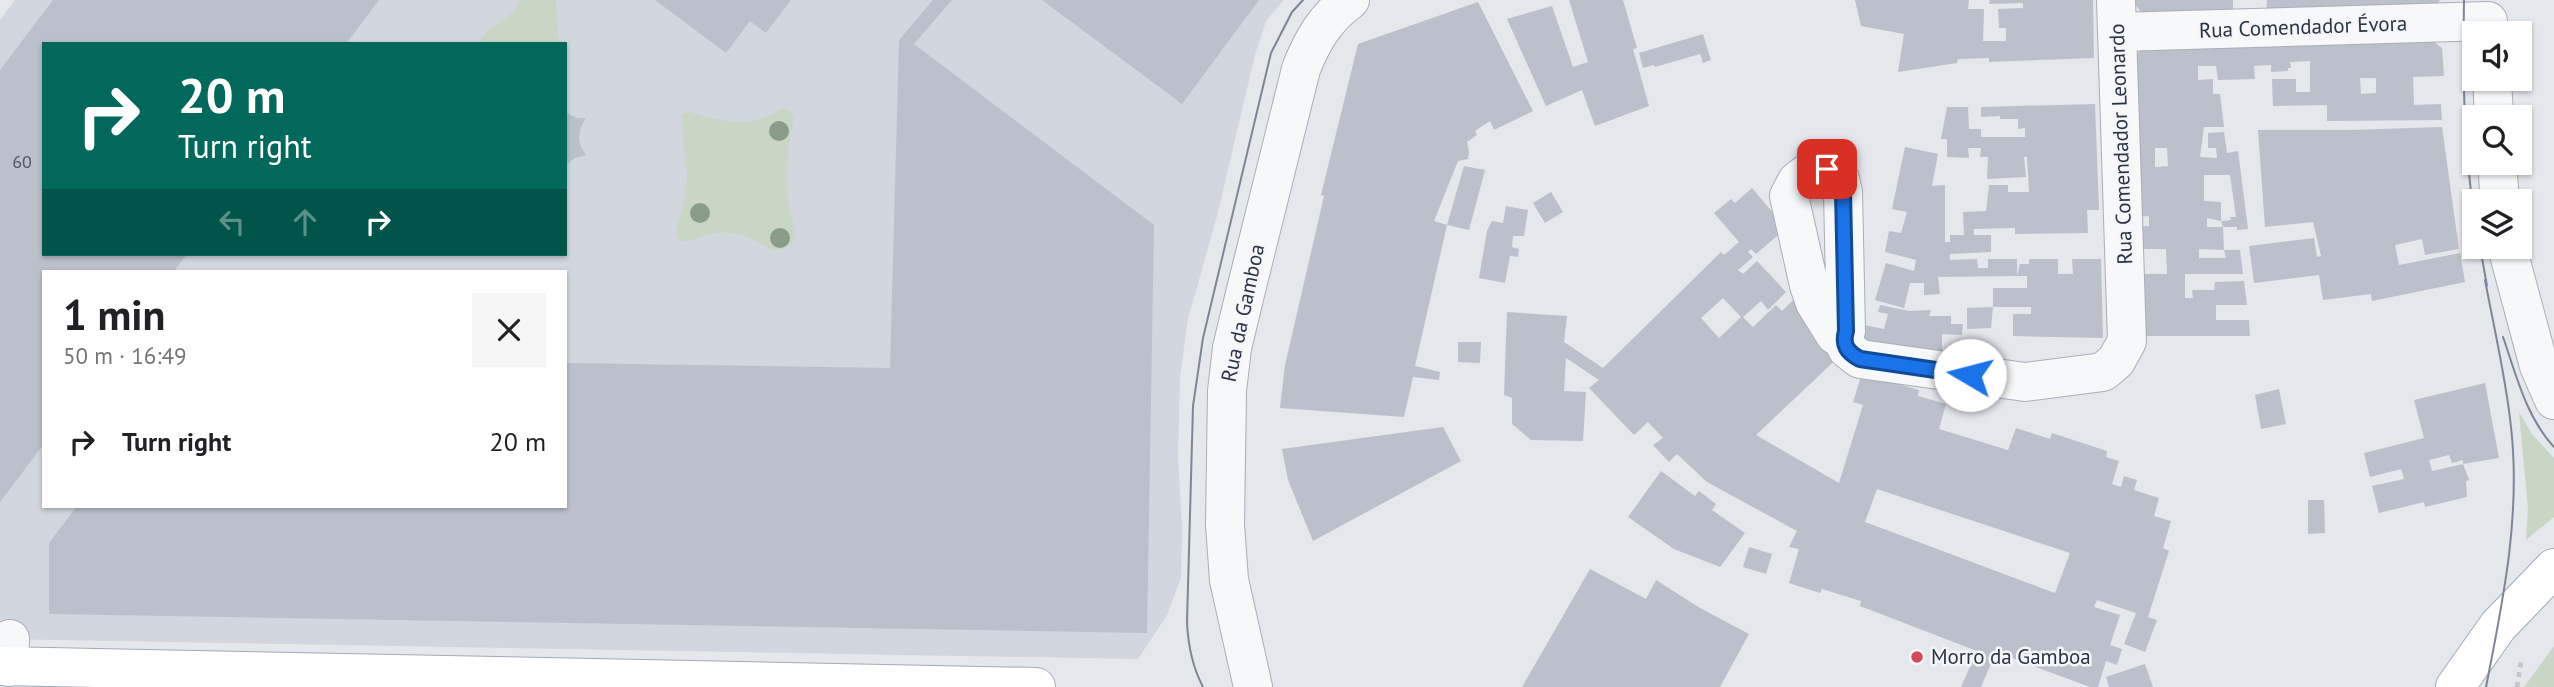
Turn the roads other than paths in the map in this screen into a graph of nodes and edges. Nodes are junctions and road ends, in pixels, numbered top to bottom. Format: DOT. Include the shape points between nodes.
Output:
graph roads {
  1 [pos="1349,0"];
  2 [pos="2117,16"];
  3 [pos="2489,18"];
  4 [pos="2510,259"];
  5 [pos="1843,340"];
  6 [pos="2554,400"];
  7 [pos="2554,568"];
  8 [pos="6,657"];
  9 [pos="1035,687"];
  10 [pos="1253,687"];
  11 [pos="2455,687"];
  1 -- 10 [label="street, Rua da Gamboa" via="1321,28 1301,69 1232,348 1225,428 1225,525 1229,580"];
  2 -- 3 [label="street, Rua Comendador Évora"];
  2 -- 5 [label="street, Rua Comendador Leonardo" via="2127,341 2116,361 2103,372 2025,382 1860,359"];
  4 -- 6 [label="street" via="2539,366"];
  7 -- 11 [label="main road" via="2498,626"];
  8 -- 9 [label="main road"];
}
